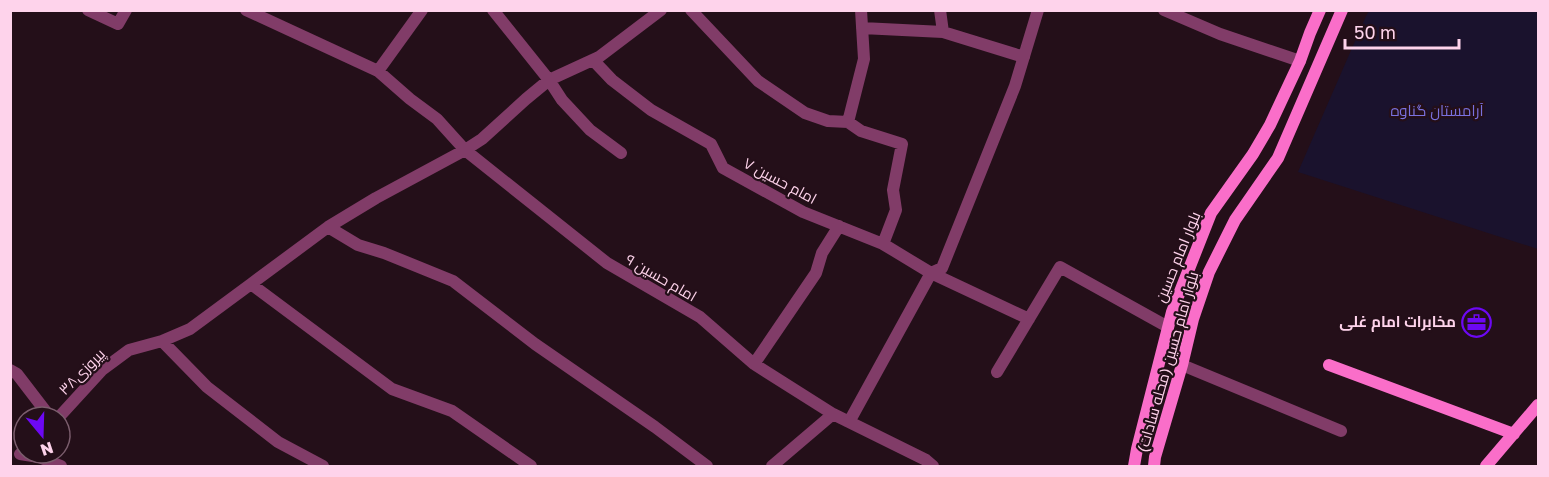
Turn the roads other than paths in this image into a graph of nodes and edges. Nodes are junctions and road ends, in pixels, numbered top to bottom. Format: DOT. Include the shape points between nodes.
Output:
graph roads {
  1 [pos="88,10"];
  2 [pos="126,10"];
  3 [pos="246,10"];
  4 [pos="422,10"];
  5 [pos="493,10"];
  6 [pos="661,10"];
  7 [pos="692,10"];
  8 [pos="861,10"];
  9 [pos="940,10"];
  10 [pos="1038,10"];
  11 [pos="1164,10"];
  12 [pos="1320,10"];
  13 [pos="1342,10"];
  14 [pos="862,28"];
  15 [pos="943,32"];
  16 [pos="1024,57"];
  17 [pos="592,60"];
  18 [pos="1300,61"];
  19 [pos="378,71"];
  20 [pos="549,80"];
  21 [pos="848,122"];
  22 [pos="465,150"];
  23 [pos="621,153"];
  24 [pos="838,226"];
  25 [pos="328,227"];
  26 [pos="883,244"];
  27 [pos="931,273"];
  28 [pos="251,284"];
  29 [pos="1029,319"];
  30 [pos="1168,327"];
  31 [pos="162,340"];
  32 [pos="754,364"];
  33 [pos="1182,365"];
  34 [pos="1329,365"];
  35 [pos="10,370"];
  36 [pos="997,372"];
  37 [pos="41,405"];
  38 [pos="70,405"];
  39 [pos="1539,405"];
  40 [pos="833,414"];
  41 [pos="849,422"];
  42 [pos="1341,431"];
  43 [pos="1514,434"];
  44 [pos="926,464"];
  45 [pos="323,466"];
  46 [pos="531,466"];
  47 [pos="707,466"];
  48 [pos="772,466"];
  49 [pos="1134,466"];
  50 [pos="1154,466"];
  51 [pos="1486,466"];
  1 -- 2 [label="street" via="118,24"];
  3 -- 19 [label="street, امام حسین ۹"];
  4 -- 19 [label="street"];
  5 -- 20 [label="street"];
  6 -- 17 [label="street, پیروزی۳۸"];
  7 -- 21 [label="street" via="758,81 805,112 828,121"];
  8 -- 14 [label="street"];
  9 -- 15 [label="street"];
  10 -- 16 [label="street"];
  11 -- 18 [label="street"];
  12 -- 18 [label="street, بلوار امام حسین"];
  13 -- 33 [label="street, بلوار امام حسین (محله سادات)" via="1278,158 1235,220 1209,272"];
  14 -- 15 [label="street"];
  14 -- 21 [label="street" via="864,59"];
  15 -- 16 [label="street"];
  16 -- 27 [label="street" via="942,268"];
  17 -- 20 [label="street, پیروزی۳۸"];
  17 -- 24 [label="street, امام حسین ۷" via="651,110 711,144 723,168 803,212"];
  18 -- 30 [label="street, بلوار امام حسین" via="1253,154 1210,213"];
  19 -- 22 [label="street, امام حسین ۹" via="437,119"];
  20 -- 22 [label="street, پیروزی۳۸"];
  20 -- 23 [label="street" via="590,130"];
  21 -- 26 [label="street" via="861,131 902,144 893,190 896,210"];
  22 -- 25 [label="street, پیروزی۳۸"];
  22 -- 32 [label="street, امام حسین ۹" via="607,263 700,317"];
  24 -- 26 [label="street, امام حسین ۷"];
  24 -- 32 [label="street" via="822,253 816,273"];
  25 -- 28 [label="street, پیروزی۳۸"];
  25 -- 47 [label="street" via="358,245 453,280 535,344"];
  26 -- 27 [label="street, امام حسین ۷"];
  27 -- 29 [label="street, امام حسین ۷"];
  27 -- 41 [label="street"];
  28 -- 31 [label="street, پیروزی۳۸" via="190,329"];
  28 -- 46 [label="street" via="392,389 452,411"];
  29 -- 30 [label="street" via="1060,267"];
  29 -- 36 [label="street"];
  30 -- 49 [label="street, بلوار امام حسین"];
  31 -- 38 [label="street, پیروزی۳۸" via="129,350 102,370"];
  31 -- 45 [label="street" via="207,387 278,442"];
  32 -- 40 [label="street, امام حسین ۹"];
  33 -- 42 [label="street"];
  33 -- 50 [label="street, بلوار امام حسین (محله سادات)"];
  34 -- 43 [label="street"];
  35 -- 37 [label="street"];
  39 -- 43 [label="street"];
  40 -- 41 [label="street, امام حسین ۹"];
  40 -- 48 [label="street"];
  41 -- 44 [label="street, امام حسین ۹"];
  43 -- 51 [label="street"];
}
